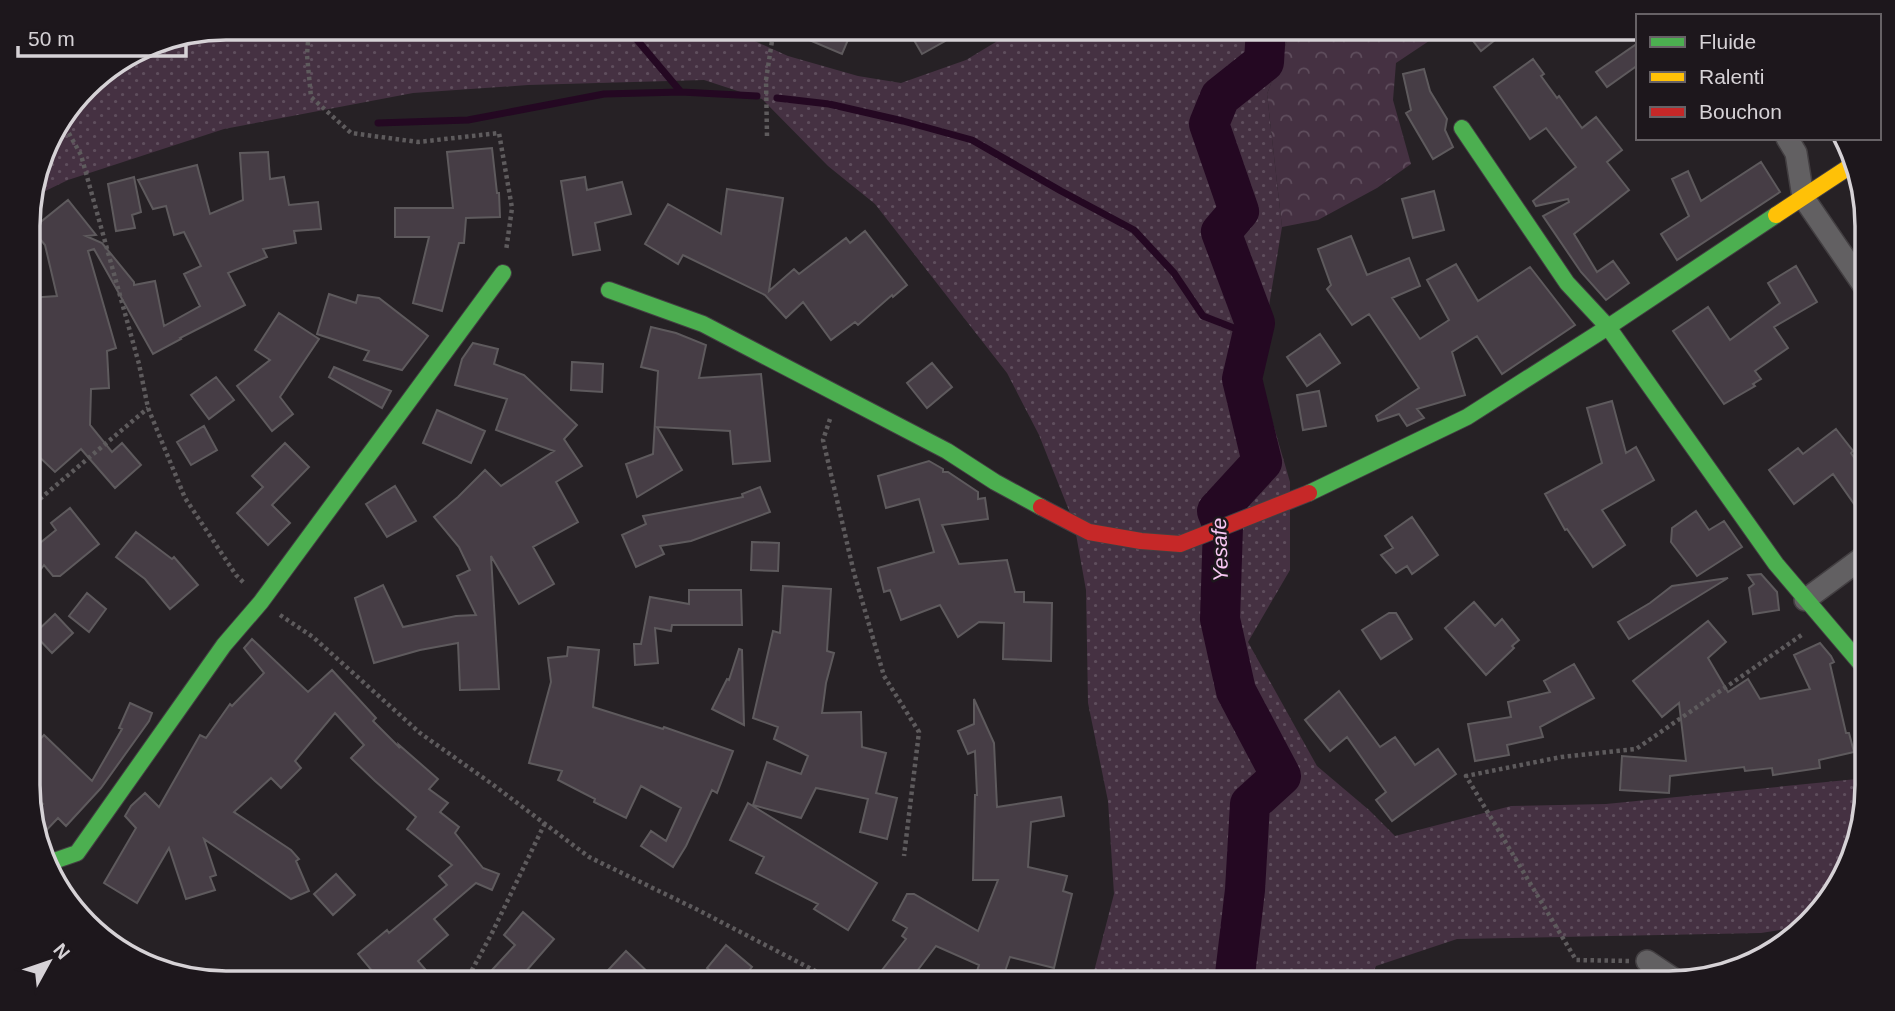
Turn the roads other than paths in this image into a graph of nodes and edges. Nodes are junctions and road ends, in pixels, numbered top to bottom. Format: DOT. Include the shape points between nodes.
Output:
graph roads {
  1 [pos="1462,128"];
  2 [pos="1788,140"];
  3 [pos="1846,170"];
  4 [pos="1803,197"];
  5 [pos="503,273"];
  6 [pos="1855,273"];
  7 [pos="609,290"];
  8 [pos="1608,327"];
  9 [pos="1855,563"];
  10 [pos="1805,600"];
  11 [pos="1855,657"];
  12 [pos="56,860"];
  13 [pos="1647,961"];
  14 [pos="1660,970"];
  1 -- 8 [label="street" via="1567,283"];
  2 -- 4 [label="street" via="1796,153"];
  3 -- 4 [label="street"];
  4 -- 6 [label="street"];
  4 -- 8 [label="street"];
  5 -- 12 [label="street" via="261,602 224,645 77,853"];
  7 -- 8 [label="street" via="702,324 947,451 1089,532 1180,544 1303,496 1467,416"];
  8 -- 10 [label="street"];
  9 -- 10 [label="street"];
  10 -- 11 [label="street"];
  13 -- 14 [label="street"];
}
